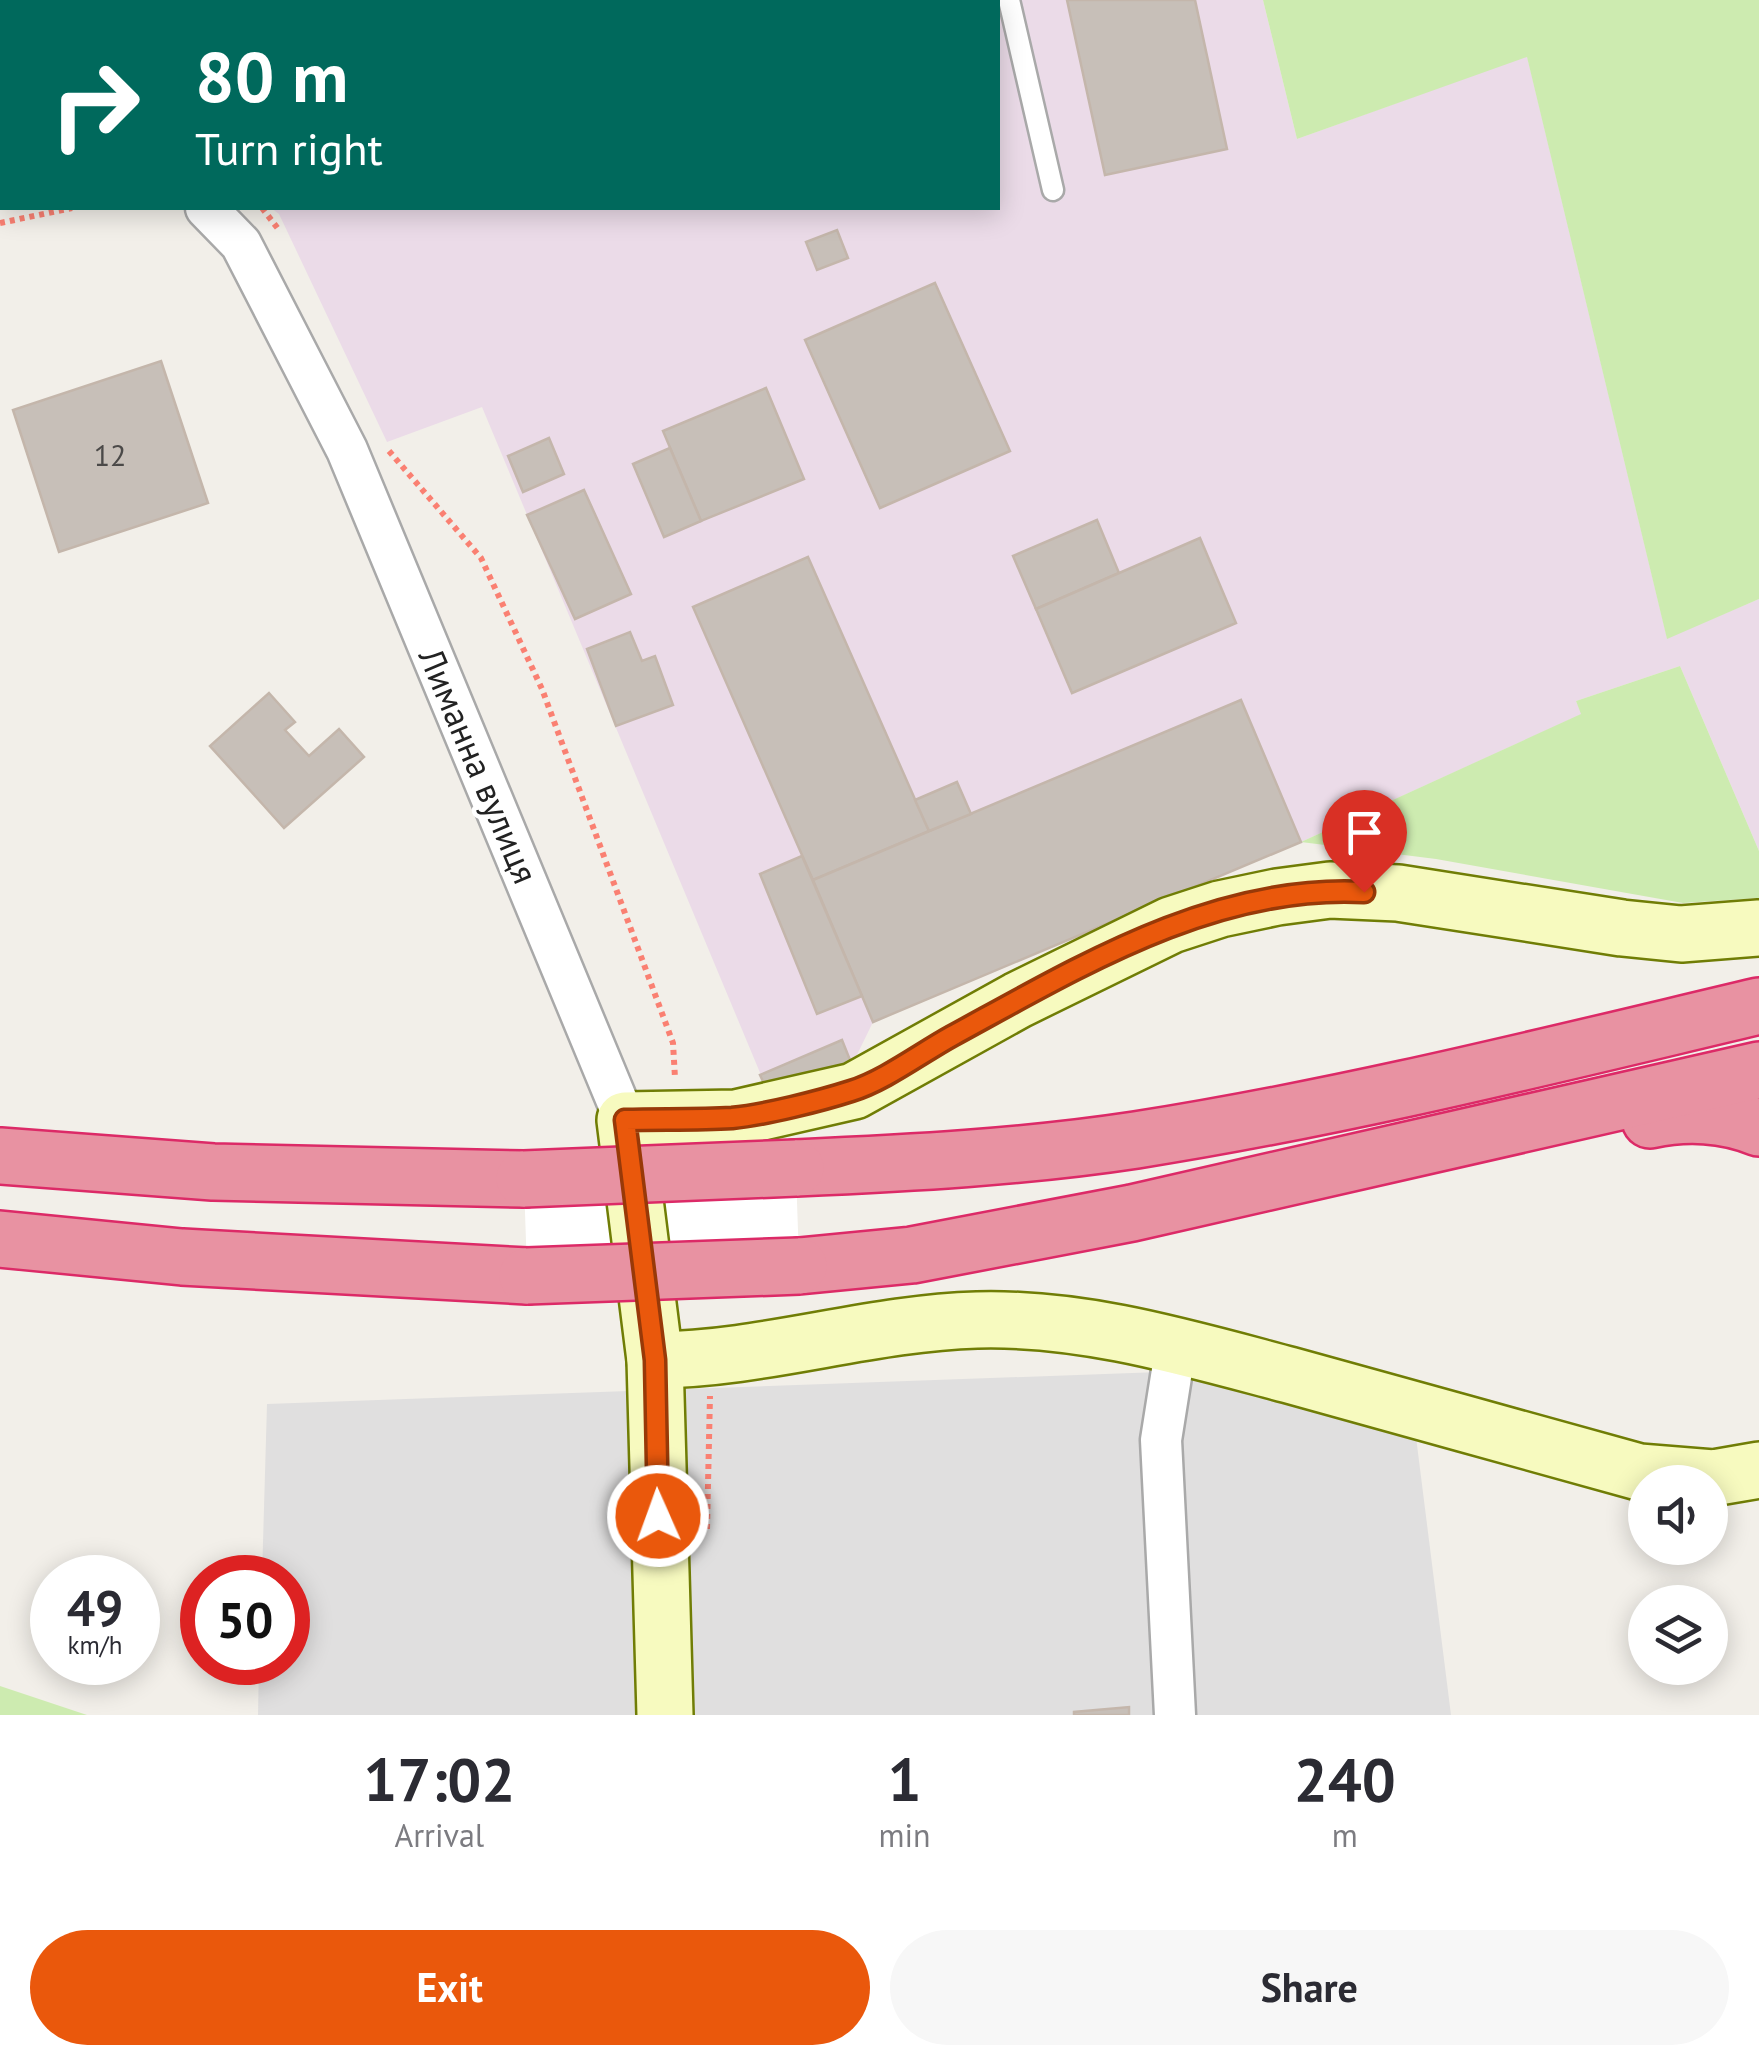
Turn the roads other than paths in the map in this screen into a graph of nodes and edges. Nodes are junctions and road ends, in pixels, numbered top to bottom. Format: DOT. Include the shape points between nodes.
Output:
graph roads {
  1 [pos="1009,0"];
  2 [pos="1053,190"];
  3 [pos="208,210"];
  4 [pos="1759,928"];
  5 [pos="1759,987"];
  6 [pos="1759,1006"];
  7 [pos="1588,1046"];
  8 [pos="1759,1070"];
  9 [pos="651,1119"];
  10 [pos="1759,1128"];
  11 [pos="0,1156"];
  12 [pos="1132,1214"];
  13 [pos="0,1239"];
  14 [pos="1176,1345"];
  15 [pos="655,1360"];
  16 [pos="1759,1470"];
  17 [pos="665,1715"];
  18 [pos="1175,1715"];
  1 -- 2 [label="lane"];
  3 -- 9 [label="street, Лиманна вулиця" via="241,244 348,450"];
  4 -- 9 [label="main road" via="1681,934 1398,893 1330,890 1277,897 1171,925 854,1091 736,1118"];
  5 -- 7 [label="highway"];
  6 -- 7 [label="highway"];
  7 -- 11 [label="highway, bridge" via="1316,1109 1132,1140 930,1162 524,1178 213,1172"];
  8 -- 12 [label="highway"];
  9 -- 15 [label="main road, Лиманна вулиця"];
  10 -- 12 [label="highway" via="1737,1119 1675,1115 1302,1199"];
  12 -- 13 [label="highway, bridge" via="912,1255 528,1276 182,1258"];
  14 -- 15 [label="main road" via="1062,1322 977,1320 711,1359"];
  14 -- 16 [label="main road" via="1639,1472 1714,1478"];
  14 -- 18 [label="street" via="1161,1440"];
  15 -- 17 [label="main road, Лиманна вулиця"];
}
